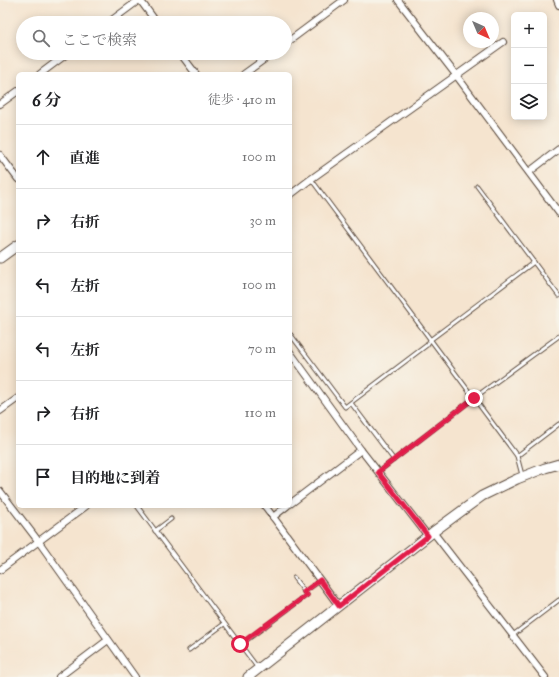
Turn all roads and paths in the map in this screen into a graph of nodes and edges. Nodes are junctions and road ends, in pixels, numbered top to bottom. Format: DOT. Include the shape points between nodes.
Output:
graph roads {
  1 [pos="139,0"];
  2 [pos="344,0"];
  3 [pos="398,0"];
  4 [pos="557,0"];
  5 [pos="559,5"];
  6 [pos="117,16"];
  7 [pos="152,16"];
  8 [pos="292,39"];
  9 [pos="503,42"];
  10 [pos="59,60"];
  11 [pos="185,60"];
  12 [pos="263,60"];
  13 [pos="43,72"];
  14 [pos="194,72"];
  15 [pos="247,72"];
  16 [pos="456,74"];
  17 [pos="16,92"];
  18 [pos="0,104"];
  19 [pos="559,149"];
  20 [pos="0,155"];
  21 [pos="529,172"];
  22 [pos="16,176"];
  23 [pos="311,179"];
  24 [pos="477,186"];
  25 [pos="292,193"];
  26 [pos="559,212"];
  27 [pos="16,246"];
  28 [pos="0,258"];
  29 [pos="534,262"];
  30 [pos="559,296"];
  31 [pos="559,336"];
  32 [pos="292,337"];
  33 [pos="430,340"];
  34 [pos="292,355"];
  35 [pos="474,398"];
  36 [pos="16,399"];
  37 [pos="351,403"];
  38 [pos="0,411"];
  39 [pos="559,424"];
  40 [pos="361,450"];
  41 [pos="517,456"];
  42 [pos="394,460"];
  43 [pos="559,464"];
  44 [pos="378,472"];
  45 [pos="523,476"];
  46 [pos="0,491"];
  47 [pos="292,502"];
  48 [pos="83,508"];
  49 [pos="139,508"];
  50 [pos="266,508"];
  51 [pos="284,508"];
  52 [pos="273,517"];
  53 [pos="171,519"];
  54 [pos="156,531"];
  55 [pos="430,534"];
  56 [pos="39,542"];
  57 [pos="0,570"];
  58 [pos="294,578"];
  59 [pos="320,580"];
  60 [pos="304,592"];
  61 [pos="559,600"];
  62 [pos="339,606"];
  63 [pos="224,624"];
  64 [pos="513,635"];
  65 [pos="108,640"];
  66 [pos="240,644"];
  67 [pos="189,650"];
  68 [pos="258,669"];
  69 [pos="59,677"];
  70 [pos="135,677"];
  71 [pos="248,677"];
  72 [pos="545,677"];
  1 -- 6 [label="street"];
  1 -- 7 [label="street"];
  2 -- 8 [label="street"];
  3 -- 16 [label="street"];
  4 -- 5 [label="street"];
  9 -- 16 [label="street"];
  10 -- 13 [label="street"];
  11 -- 14 [label="street"];
  12 -- 15 [label="street"];
  16 -- 21 [label="street"];
  16 -- 23 [label="street"];
  17 -- 18 [label="street"];
  19 -- 21 [label="street"];
  20 -- 22 [label="street"];
  21 -- 26 [label="street"];
  23 -- 25 [label="street"];
  23 -- 33 [label="lane"];
  24 -- 29 [label="lane"];
  27 -- 28 [label="street"];
  29 -- 30 [label="lane"];
  29 -- 33 [label="lane"];
  31 -- 35 [label="lane"];
  32 -- 37 [label="lane" via="346,407"];
  33 -- 35 [label="lane"];
  33 -- 37 [label="lane" via="427,345"];
  34 -- 40 [label="street"];
  35 -- 41 [label="lane"];
  35 -- 42 [label="lane"];
  36 -- 38 [label="street"];
  37 -- 42 [label="lane"];
  39 -- 41 [label="lane"];
  40 -- 44 [label="street"];
  40 -- 47 [label="street"];
  41 -- 45 [label="lane"];
  42 -- 44 [label="lane"];
  43 -- 45 [label="street"];
  44 -- 55 [label="street"];
  45 -- 55 [label="street" via="482,496"];
  46 -- 56 [label="street"];
  48 -- 56 [label="street"];
  49 -- 54 [label="lane"];
  50 -- 52 [label="street"];
  51 -- 52 [label="street"];
  52 -- 59 [label="street"];
  53 -- 54 [label="lane"];
  54 -- 63 [label="lane"];
  55 -- 62 [label="street"];
  55 -- 64 [label="street"];
  56 -- 57 [label="street"];
  56 -- 65 [label="street"];
  58 -- 60 [label="lane"];
  59 -- 60 [label="lane"];
  59 -- 62 [label="street"];
  60 -- 66 [label="lane" via="307,595"];
  61 -- 64 [label="lane"];
  62 -- 68 [label="street"];
  63 -- 66 [label="lane"];
  63 -- 67 [label="lane"];
  64 -- 72 [label="street"];
  65 -- 69 [label="street"];
  65 -- 70 [label="street"];
  66 -- 68 [label="lane"];
  68 -- 71 [label="street"];
}
